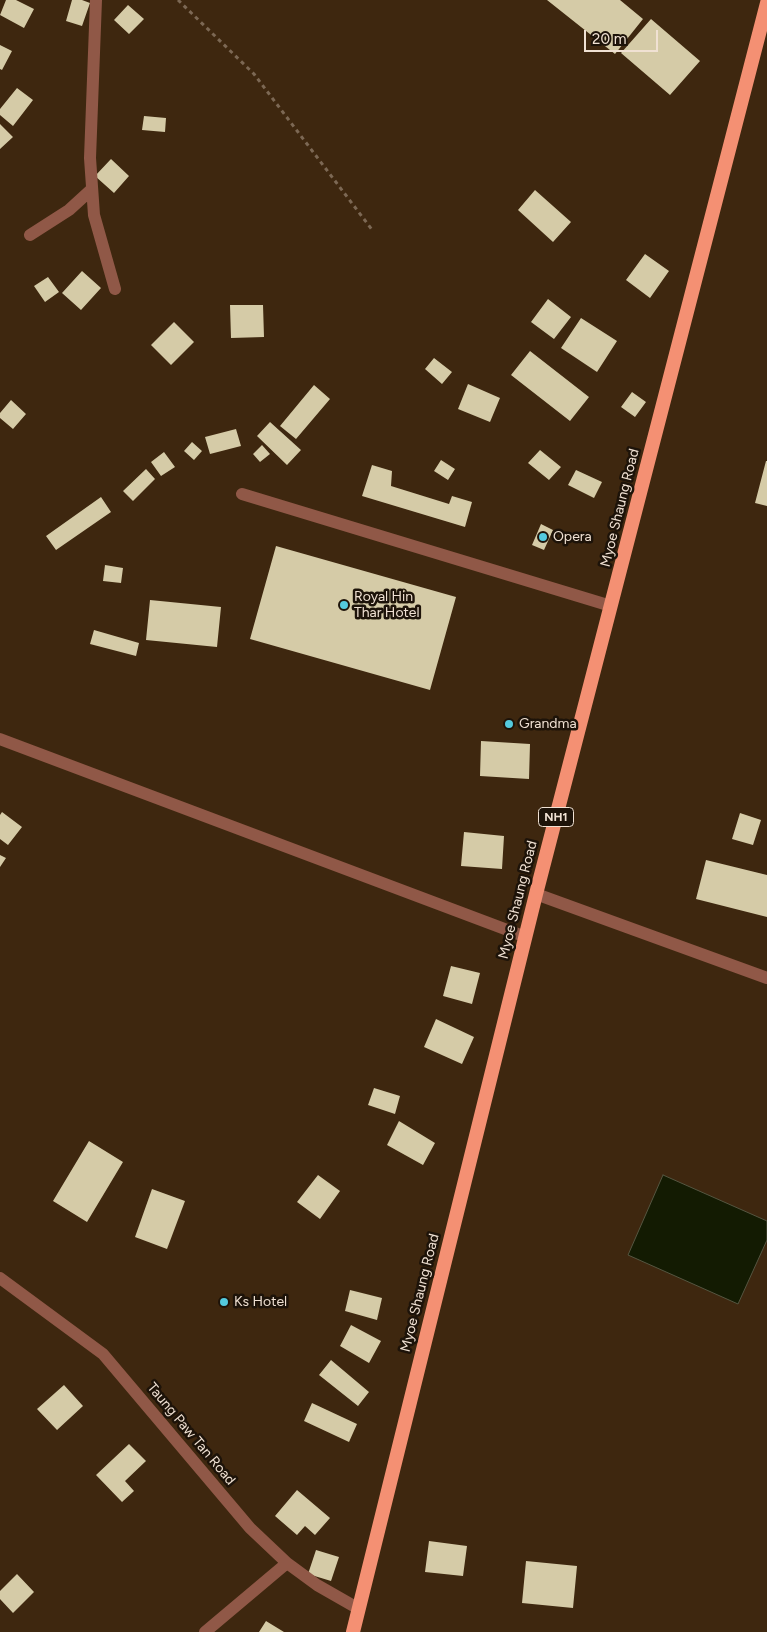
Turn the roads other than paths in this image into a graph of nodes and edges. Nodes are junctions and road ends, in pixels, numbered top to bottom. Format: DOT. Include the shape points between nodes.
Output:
graph roads {
  1 [pos="96,0"];
  2 [pos="767,3"];
  3 [pos="92,189"];
  4 [pos="30,236"];
  5 [pos="116,289"];
  6 [pos="242,494"];
  7 [pos="611,606"];
  8 [pos="0,740"];
  9 [pos="536,894"];
  10 [pos="526,937"];
  11 [pos="767,978"];
  12 [pos="0,1278"];
  13 [pos="287,1563"];
  14 [pos="359,1609"];
  15 [pos="205,1632"];
  16 [pos="353,1632"];
  1 -- 3 [label="street" via="90,158"];
  2 -- 7 [label="highway, Myoe Shaung Road / NH1"];
  3 -- 4 [label="street" via="69,210"];
  3 -- 5 [label="street" via="94,215"];
  6 -- 7 [label="street"];
  7 -- 9 [label="highway, Myoe Shaung Road / NH1"];
  8 -- 10 [label="street"];
  9 -- 10 [label="highway, Myoe Shaung Road / NH1"];
  9 -- 11 [label="street"];
  10 -- 14 [label="highway, Myoe Shaung Road / NH1"];
  12 -- 13 [label="street, Taung Paw Tan Road" via="103,1354 250,1528"];
  13 -- 14 [label="street, Taung Paw Tan Road"];
  13 -- 15 [label="street"];
  14 -- 16 [label="highway, Myoe Shaung Road / NH1"];
}
